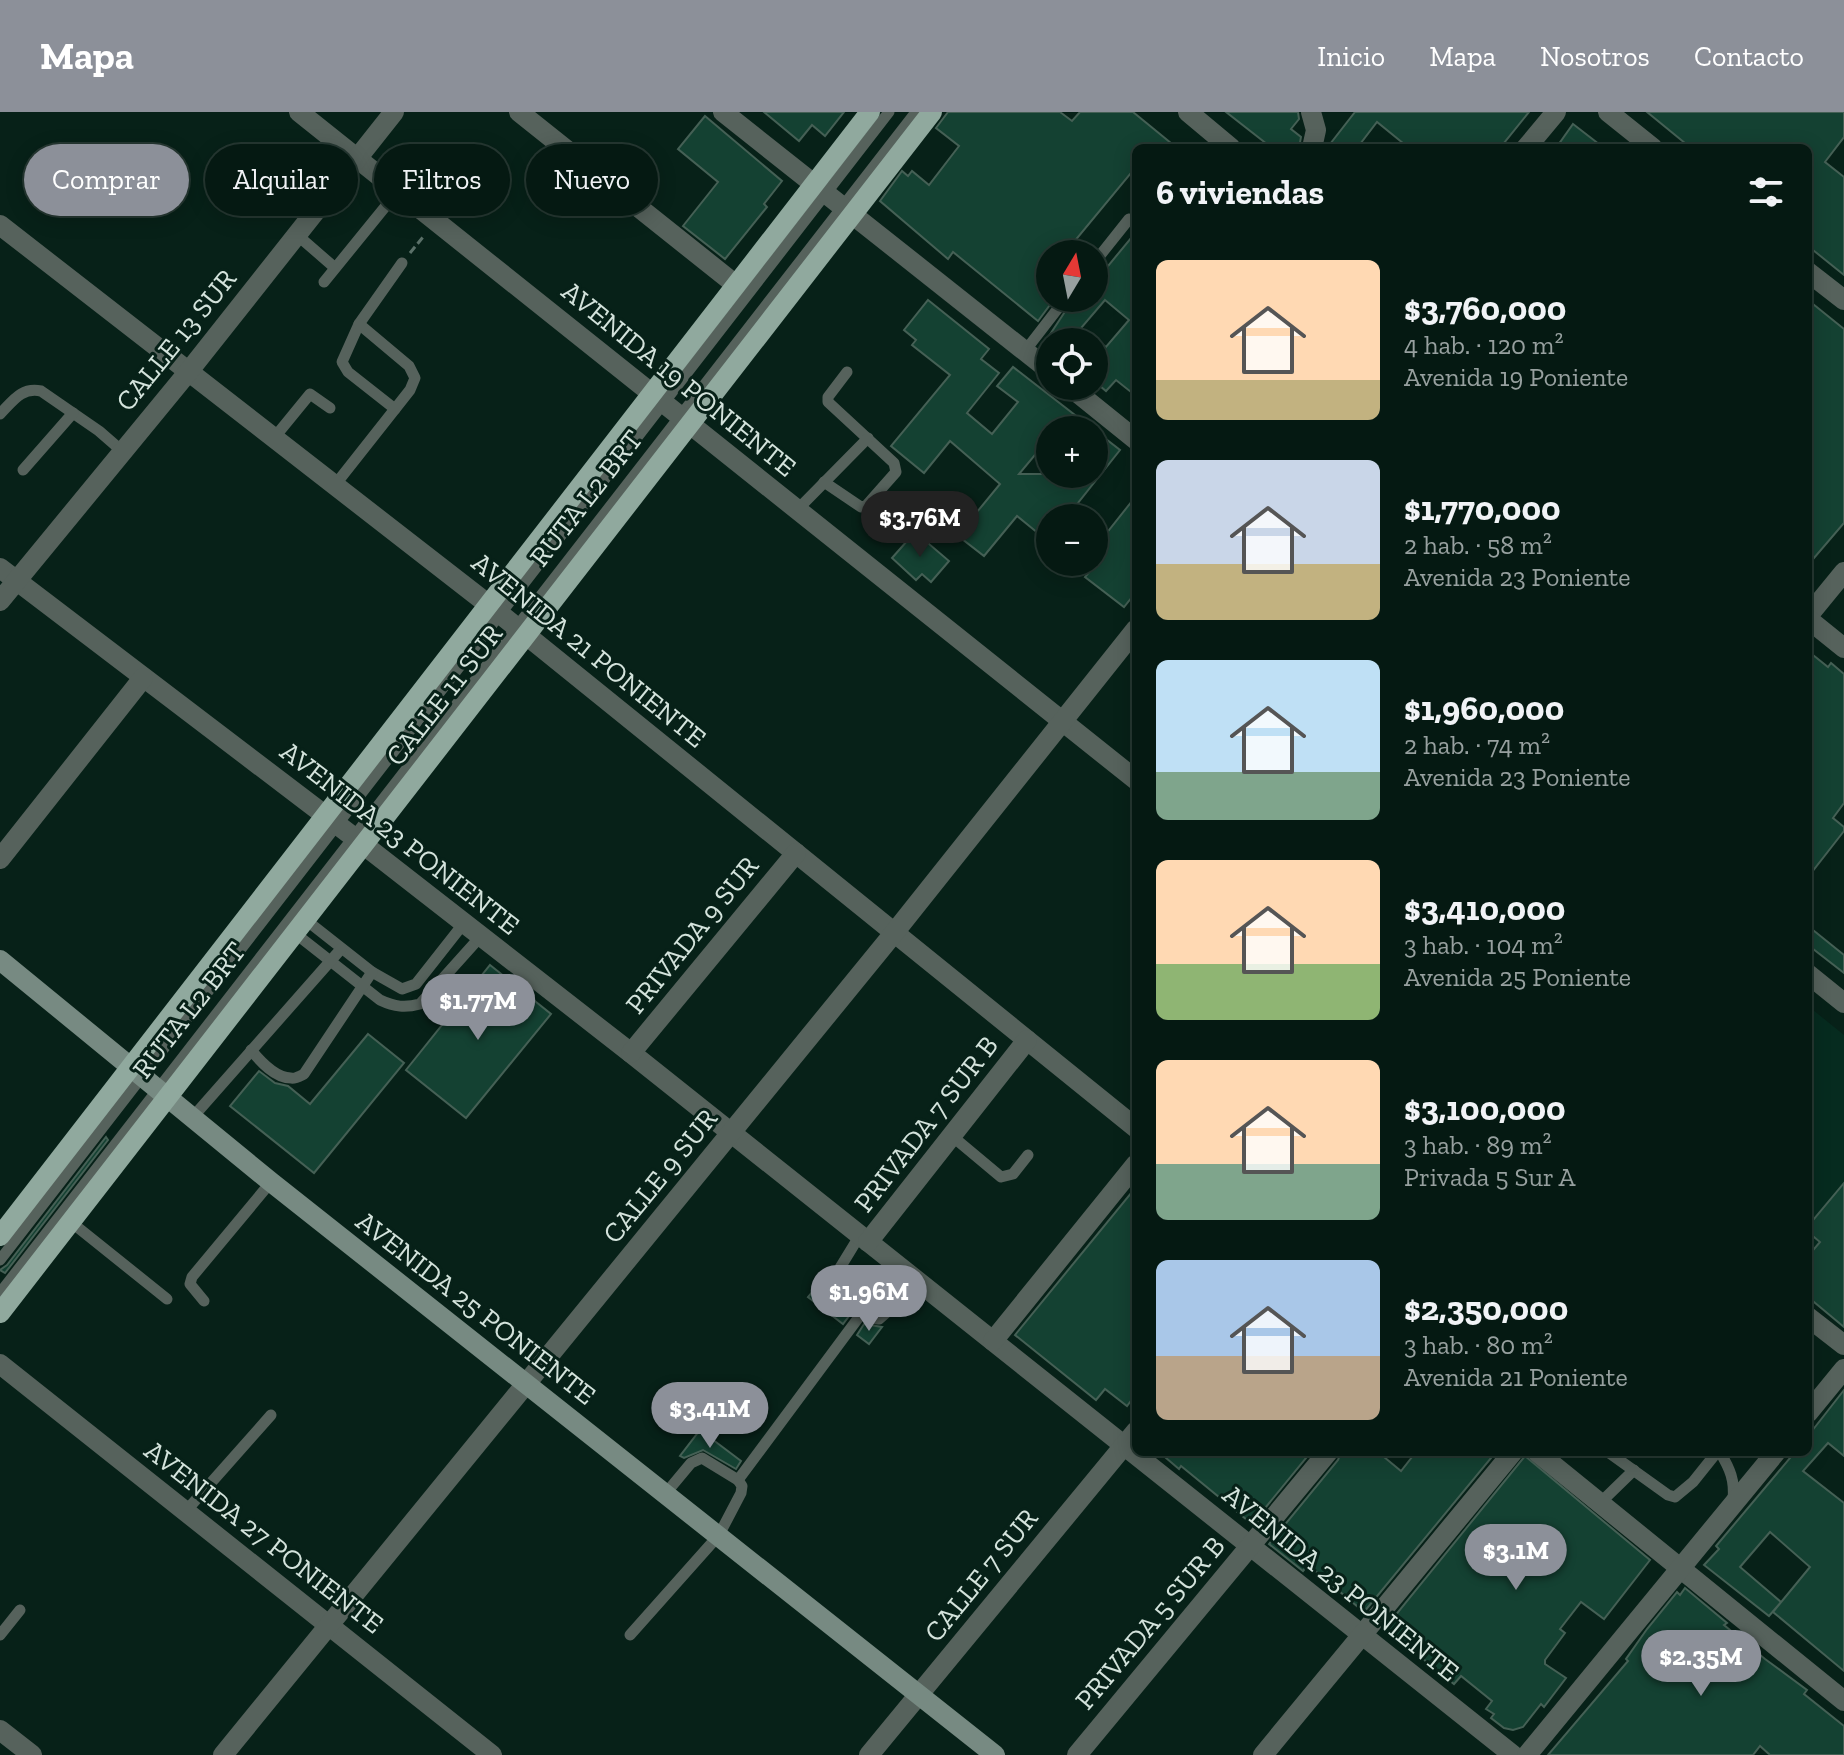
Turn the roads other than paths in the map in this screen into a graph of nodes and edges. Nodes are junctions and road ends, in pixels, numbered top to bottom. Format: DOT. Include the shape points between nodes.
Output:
graph roads {
  1 [pos="299,112"];
  2 [pos="394,112"];
  3 [pos="519,112"];
  4 [pos="723,112"];
  5 [pos="870,112"];
  6 [pos="889,112"];
  7 [pos="916,112"];
  8 [pos="932,112"];
  9 [pos="1189,112"];
  10 [pos="1311,112"];
  11 [pos="1556,112"];
  12 [pos="1608,112"];
  13 [pos="340,144"];
  14 [pos="1226,144"];
  15 [pos="1313,144"];
  16 [pos="1529,144"];
  17 [pos="1648,144"];
  18 [pos="358,155"];
  19 [pos="358,159"];
  20 [pos="374,172"];
  21 [pos="819,190"];
  22 [pos="846,212"];
  23 [pos="310,216"];
  24 [pos="377,216"];
  25 [pos="429,216"];
  26 [pos="1129,219"];
  27 [pos="0,225"];
  28 [pos="296,234"];
  29 [pos="1108,245"];
  30 [pos="402,263"];
  31 [pos="334,267"];
  32 [pos="1812,275"];
  33 [pos="324,282"];
  34 [pos="736,285"];
  35 [pos="1844,300"];
  36 [pos="1055,312"];
  37 [pos="359,324"];
  38 [pos="1025,351"];
  39 [pos="1036,360"];
  40 [pos="189,371"];
  41 [pos="847,372"];
  42 [pos="657,398"];
  43 [pos="1086,400"];
  44 [pos="330,408"];
  45 [pos="395,409"];
  46 [pos="73,413"];
  47 [pos="0,414"];
  48 [pos="685,420"];
  49 [pos="1132,437"];
  50 [pos="274,438"];
  51 [pos="868,438"];
  52 [pos="122,451"];
  53 [pos="23,470"];
  54 [pos="824,482"];
  55 [pos="335,485"];
  56 [pos="797,510"];
  57 [pos="0,568"];
  58 [pos="1844,572"];
  59 [pos="17,581"];
  60 [pos="0,601"];
  61 [pos="494,609"];
  62 [pos="1812,612"];
  63 [pos="1812,620"];
  64 [pos="522,631"];
  65 [pos="1132,634"];
  66 [pos="1844,648"];
  67 [pos="143,678"];
  68 [pos="1062,721"];
  69 [pos="1132,777"];
  70 [pos="332,820"];
  71 [pos="359,841"];
  72 [pos="796,853"];
  73 [pos="0,859"];
  74 [pos="301,927"];
  75 [pos="473,930"];
  76 [pos="894,933"];
  77 [pos="341,949"];
  78 [pos="0,960"];
  79 [pos="330,963"];
  80 [pos="372,972"];
  81 [pos="1812,977"];
  82 [pos="363,987"];
  83 [pos="1844,1003"];
  84 [pos="1027,1040"];
  85 [pos="251,1050"];
  86 [pos="631,1053"];
  87 [pos="149,1084"];
  88 [pos="192,1118"];
  89 [pos="1132,1125"];
  90 [pos="731,1133"];
  91 [pos="952,1136"];
  92 [pos="1028,1155"];
  93 [pos="1132,1169"];
  94 [pos="271,1182"];
  95 [pos="71,1222"];
  96 [pos="0,1236"];
  97 [pos="864,1238"];
  98 [pos="0,1260"];
  99 [pos="920,1283"];
  100 [pos="0,1293"];
  101 [pos="167,1299"];
  102 [pos="204,1301"];
  103 [pos="0,1313"];
  104 [pos="862,1313"];
  105 [pos="1812,1320"];
  106 [pos="993,1341"];
  107 [pos="1844,1345"];
  108 [pos="0,1364"];
  109 [pos="1844,1369"];
  110 [pos="527,1384"];
  111 [pos="1812,1408"];
  112 [pos="271,1415"];
  113 [pos="1130,1438"];
  114 [pos="1150,1456"];
  115 [pos="1325,1456"];
  116 [pos="1510,1456"];
  117 [pos="1542,1456"];
  118 [pos="1614,1456"];
  119 [pos="1715,1456"];
  120 [pos="1721,1456"];
  121 [pos="1773,1456"];
  122 [pos="1634,1470"];
  123 [pos="738,1480"];
  124 [pos="666,1493"];
  125 [pos="1600,1503"];
  126 [pos="1733,1504"];
  127 [pos="186,1511"];
  128 [pos="719,1535"];
  129 [pos="1250,1546"];
  130 [pos="1680,1568"];
  131 [pos="20,1610"];
  132 [pos="330,1625"];
  133 [pos="0,1635"];
  134 [pos="630,1635"];
  135 [pos="1362,1635"];
  136 [pos="919,1694"];
  137 [pos="1844,1701"];
  138 [pos="0,1730"];
  139 [pos="32,1755"];
  140 [pos="223,1755"];
  141 [pos="492,1755"];
  142 [pos="869,1755"];
  143 [pos="995,1755"];
  144 [pos="1077,1755"];
  145 [pos="1263,1755"];
  146 [pos="1513,1755"];
  147 [pos="1527,1755"];
  1 -- 13 [label="street, AVENIDA 19 PONIENTE"];
  2 -- 18 [label="street, CALLE 13 SUR"];
  3 -- 34 [label="street"];
  4 -- 21 [label="street"];
  5 -- 21 [label="main road, CALLE 11 SUR"];
  6 -- 21 [label="lane, RUTA L2 BRT"];
  7 -- 22 [label="lane"];
  8 -- 22 [label="main road, CALLE 11 SUR"];
  9 -- 14 [label="street"];
  10 -- 15 [label="street"];
  11 -- 16 [label="street"];
  12 -- 17 [label="street"];
  19 -- 20 [label="street, AVENIDA 19 PONIENTE"];
  21 -- 22 [label="street"];
  21 -- 34 [label="main road, CALLE 11 SUR"];
  21 -- 42 [label="lane, RUTA L2 BRT"];
  22 -- 38 [label="street"];
  22 -- 48 [label="main road, CALLE 11 SUR"];
  23 -- 28 [label="street, CALLE 13 SUR"];
  24 -- 31 [label="lane"];
  25 -- 42 [label="street, AVENIDA 19 PONIENTE"];
  26 -- 29 [label="lane"];
  27 -- 40 [label="street, AVENIDA 21 PONIENTE"];
  28 -- 31 [label="lane"];
  28 -- 40 [label="street, CALLE 13 SUR"];
  30 -- 37 [label="lane"];
  31 -- 33 [label="lane"];
  32 -- 35 [label="street"];
  34 -- 42 [label="main road, CALLE 11 SUR"];
  36 -- 38 [label="lane"];
  37 -- 45 [label="lane" via="342,362"];
  37 -- 45 [label="lane" via="409,366 415,378"];
  38 -- 39 [label="street"];
  40 -- 50 [label="street, AVENIDA 21 PONIENTE"];
  40 -- 52 [label="street, CALLE 13 SUR"];
  41 -- 51 [label="lane" via="828,402"];
  42 -- 48 [label="street, AVENIDA 19 PONIENTE"];
  42 -- 61 [label="main road, CALLE 11 SUR"];
  43 -- 49 [label="street"];
  44 -- 50 [label="lane" via="310,394"];
  45 -- 55 [label="lane"];
  46 -- 47 [label="lane" via="31,389"];
  46 -- 52 [label="lane"];
  46 -- 53 [label="lane"];
  48 -- 56 [label="street, AVENIDA 19 PONIENTE"];
  48 -- 64 [label="main road, CALLE 11 SUR"];
  50 -- 55 [label="street, AVENIDA 21 PONIENTE"];
  51 -- 54 [label="lane"];
  51 -- 54 [label="lane" via="897,467 866,506 857,506"];
  52 -- 59 [label="street, CALLE 13 SUR"];
  54 -- 56 [label="lane"];
  55 -- 61 [label="street, AVENIDA 21 PONIENTE"];
  56 -- 68 [label="street, AVENIDA 19 PONIENTE"];
  57 -- 59 [label="street, AVENIDA 23 PONIENTE"];
  58 -- 62 [label="street"];
  59 -- 60 [label="street, CALLE 13 SUR"];
  59 -- 67 [label="street, AVENIDA 23 PONIENTE"];
  61 -- 64 [label="street, AVENIDA 21 PONIENTE"];
  61 -- 70 [label="main road, CALLE 11 SUR"];
  63 -- 66 [label="street"];
  64 -- 71 [label="main road, CALLE 11 SUR"];
  64 -- 72 [label="street, AVENIDA 21 PONIENTE"];
  65 -- 68 [label="street, CALLE 9 SUR"];
  67 -- 70 [label="street, AVENIDA 23 PONIENTE"];
  67 -- 73 [label="street"];
  68 -- 69 [label="street, AVENIDA 19 PONIENTE"];
  68 -- 76 [label="street, CALLE 9 SUR"];
  70 -- 71 [label="street, AVENIDA 23 PONIENTE"];
  70 -- 87 [label="main road, CALLE 11 SUR"];
  71 -- 74 [label="main road, CALLE 11 SUR"];
  71 -- 75 [label="street, AVENIDA 23 PONIENTE"];
  71 -- 87 [label="lane, RUTA L2 BRT"];
  72 -- 76 [label="street, AVENIDA 21 PONIENTE"];
  72 -- 86 [label="street, PRIVADA 9 SUR"];
  74 -- 77 [label="lane"];
  74 -- 79 [label="lane"];
  74 -- 87 [label="main road, CALLE 11 SUR"];
  75 -- 80 [label="lane" via="416,984 402,989"];
  75 -- 82 [label="lane" via="420,1004 393,1006"];
  75 -- 86 [label="street, AVENIDA 23 PONIENTE"];
  76 -- 84 [label="street, AVENIDA 21 PONIENTE"];
  76 -- 90 [label="street, CALLE 9 SUR"];
  77 -- 79 [label="lane"];
  77 -- 80 [label="lane"];
  78 -- 87 [label="main road, AVENIDA 25 PONIENTE"];
  79 -- 82 [label="lane"];
  79 -- 85 [label="lane"];
  80 -- 82 [label="lane"];
  81 -- 83 [label="street"];
  82 -- 85 [label="lane" via="304,1074 291,1078 276,1073"];
  84 -- 89 [label="street, AVENIDA 21 PONIENTE"];
  84 -- 91 [label="street, PRIVADA 7 SUR B"];
  85 -- 88 [label="lane"];
  86 -- 90 [label="street, AVENIDA 23 PONIENTE"];
  87 -- 88 [label="main road, AVENIDA 25 PONIENTE"];
  87 -- 95 [label="main road, CALLE 11 SUR"];
  87 -- 96 [label="main road, CALLE 11 SUR"];
  87 -- 98 [label="lane, RUTA L2 BRT"];
  87 -- 100 [label="lane, RUTA L2 BRT"];
  88 -- 94 [label="main road, AVENIDA 25 PONIENTE"];
  90 -- 97 [label="street, AVENIDA 23 PONIENTE"];
  90 -- 110 [label="street, CALLE 9 SUR"];
  91 -- 92 [label="lane" via="1001,1177 1013,1174"];
  91 -- 97 [label="street, PRIVADA 7 SUR B"];
  93 -- 106 [label="street"];
  94 -- 102 [label="lane" via="192,1277 190,1284"];
  94 -- 110 [label="main road, AVENIDA 25 PONIENTE"];
  95 -- 101 [label="lane"];
  95 -- 103 [label="main road, CALLE 11 SUR"];
  97 -- 99 [label="street, AVENIDA 23 PONIENTE"];
  97 -- 104 [label="lane" via="833,1283 838,1295"];
  99 -- 104 [label="lane" via="879,1319"];
  99 -- 106 [label="street, AVENIDA 23 PONIENTE"];
  104 -- 123 [label="lane"];
  105 -- 107 [label="street"];
  106 -- 113 [label="street, AVENIDA 23 PONIENTE"];
  108 -- 127 [label="street, AVENIDA 27 PONIENTE"];
  109 -- 111 [label="street"];
  110 -- 124 [label="main road, AVENIDA 25 PONIENTE"];
  110 -- 132 [label="street, CALLE 9 SUR"];
  112 -- 127 [label="lane"];
  113 -- 136 [label="street, CALLE 7 SUR"];
  114 -- 129 [label="street, AVENIDA 23 PONIENTE"];
  115 -- 129 [label="street, PRIVADA 5 SUR B"];
  116 -- 135 [label="street"];
  117 -- 125 [label="street"];
  118 -- 122 [label="lane"];
  119 -- 122 [label="lane" via="1675,1497"];
  120 -- 126 [label="lane" via="1731,1471"];
  121 -- 126 [label="street"];
  122 -- 125 [label="lane"];
  123 -- 124 [label="lane" via="702,1458 691,1463"];
  123 -- 128 [label="lane" via="741,1493"];
  124 -- 128 [label="main road, AVENIDA 25 PONIENTE"];
  125 -- 130 [label="street"];
  126 -- 130 [label="street"];
  127 -- 132 [label="street, AVENIDA 27 PONIENTE"];
  128 -- 134 [label="lane"];
  128 -- 136 [label="main road, AVENIDA 25 PONIENTE"];
  129 -- 135 [label="street, AVENIDA 23 PONIENTE"];
  129 -- 144 [label="street, PRIVADA 5 SUR B"];
  130 -- 137 [label="street"];
  130 -- 147 [label="street"];
  131 -- 133 [label="lane"];
  132 -- 140 [label="street, CALLE 9 SUR"];
  132 -- 141 [label="street, AVENIDA 27 PONIENTE"];
  135 -- 145 [label="street"];
  135 -- 146 [label="street, AVENIDA 23 PONIENTE"];
  136 -- 142 [label="street, CALLE 7 SUR"];
  136 -- 143 [label="main road, AVENIDA 25 PONIENTE"];
  138 -- 139 [label="street"];
}
